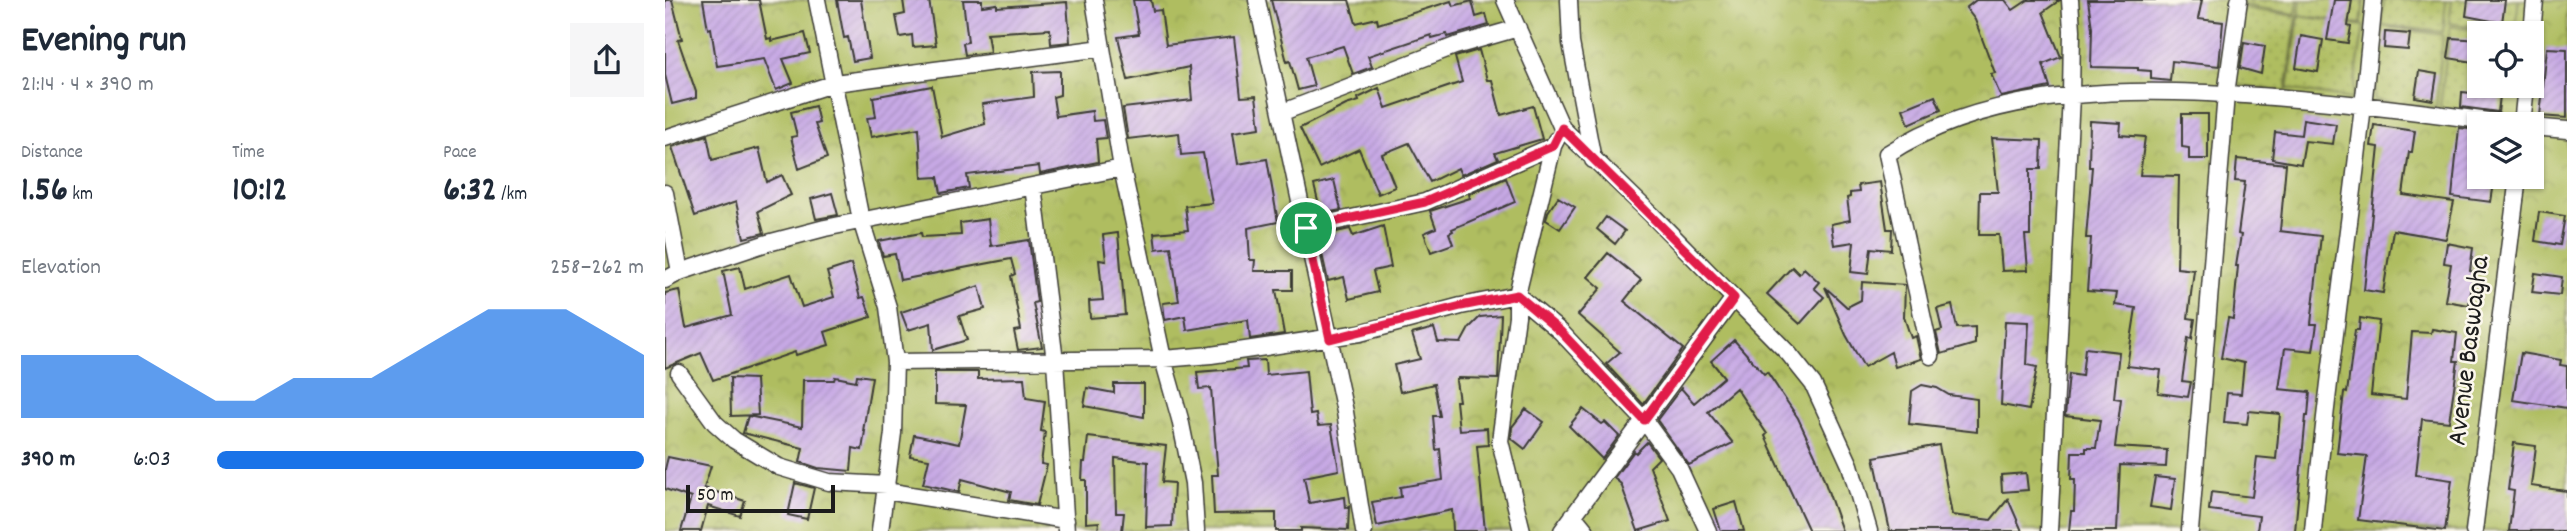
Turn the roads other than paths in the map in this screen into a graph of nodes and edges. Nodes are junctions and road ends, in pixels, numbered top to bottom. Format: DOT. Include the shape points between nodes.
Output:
graph roads {
  1 [pos="817,0"];
  2 [pos="1094,0"];
  3 [pos="1257,0"];
  4 [pos="1505,0"];
  5 [pos="1569,0"];
  6 [pos="2070,0"];
  7 [pos="2239,0"];
  8 [pos="2374,0"];
  9 [pos="2535,0"];
  10 [pos="2533,21"];
  11 [pos="1518,28"];
  12 [pos="1102,48"];
  13 [pos="835,83"];
  14 [pos="2226,94"];
  15 [pos="2071,96"];
  16 [pos="2364,104"];
  17 [pos="1283,112"];
  18 [pos="2467,118"];
  19 [pos="1562,128"];
  20 [pos="2544,128"];
  21 [pos="2567,130"];
  22 [pos="665,138"];
  23 [pos="1553,146"];
  24 [pos="1593,160"];
  25 [pos="1122,168"];
  26 [pos="1033,186"];
  27 [pos="2517,189"];
  28 [pos="665,193"];
  29 [pos="861,220"];
  30 [pos="1306,228"];
  31 [pos="672,276"];
  32 [pos="1517,295"];
  33 [pos="1734,298"];
  34 [pos="1330,339"];
  35 [pos="1931,356"];
  36 [pos="1163,359"];
  37 [pos="1055,361"];
  38 [pos="895,362"];
  39 [pos="679,373"];
  40 [pos="1644,420"];
  41 [pos="886,488"];
  42 [pos="1573,515"];
  43 [pos="1066,526"];
  44 [pos="880,531"];
  45 [pos="1196,531"];
  46 [pos="1364,531"];
  47 [pos="1523,531"];
  48 [pos="1562,531"];
  49 [pos="1585,531"];
  50 [pos="1708,531"];
  51 [pos="1869,531"];
  52 [pos="2049,531"];
  53 [pos="2190,531"];
  54 [pos="2312,531"];
  55 [pos="2474,531"];
  1 -- 13 [label="street"];
  2 -- 12 [label="street"];
  3 -- 17 [label="street"];
  4 -- 11 [label="street"];
  5 -- 24 [label="street" via="1571,43"];
  6 -- 15 [label="street"];
  7 -- 14 [label="street"];
  8 -- 16 [label="street"];
  9 -- 10 [label="street"];
  11 -- 17 [label="street" via="1446,50"];
  11 -- 19 [label="street"];
  12 -- 13 [label="street"];
  12 -- 25 [label="street"];
  13 -- 22 [label="street"];
  13 -- 29 [label="street"];
  14 -- 15 [label="street"];
  14 -- 16 [label="street"];
  14 -- 53 [label="street"];
  15 -- 35 [label="street" via="1993,109 1939,126 1887,154"];
  15 -- 52 [label="street"];
  16 -- 18 [label="street"];
  16 -- 54 [label="street"];
  17 -- 30 [label="street"];
  19 -- 23 [label="street"];
  19 -- 24 [label="street"];
  20 -- 21 [label="street"];
  23 -- 30 [label="street" via="1425,202"];
  23 -- 32 [label="street"];
  24 -- 33 [label="street"];
  25 -- 26 [label="street"];
  25 -- 36 [label="street"];
  26 -- 29 [label="street"];
  26 -- 37 [label="street"];
  27 -- 55 [label="street, Avenue Baswagha"];
  28 -- 31 [label="street"];
  29 -- 31 [label="street" via="764,244"];
  29 -- 38 [label="street" via="888,307"];
  30 -- 34 [label="street"];
  32 -- 34 [label="street"];
  32 -- 40 [label="street" via="1561,332"];
  32 -- 47 [label="street" via="1500,441"];
  33 -- 40 [label="street"];
  33 -- 51 [label="street" via="1813,384 1850,465"];
  34 -- 36 [label="street"];
  34 -- 46 [label="street"];
  36 -- 37 [label="street"];
  36 -- 45 [label="street" via="1191,470"];
  37 -- 38 [label="street"];
  37 -- 43 [label="street"];
  38 -- 41 [label="street"];
  39 -- 41 [label="street" via="715,424 779,467 829,482"];
  40 -- 42 [label="street"];
  40 -- 50 [label="street" via="1679,468"];
  41 -- 43 [label="street"];
  41 -- 44 [label="street"];
  42 -- 48 [label="street"];
  42 -- 49 [label="street"];
}
